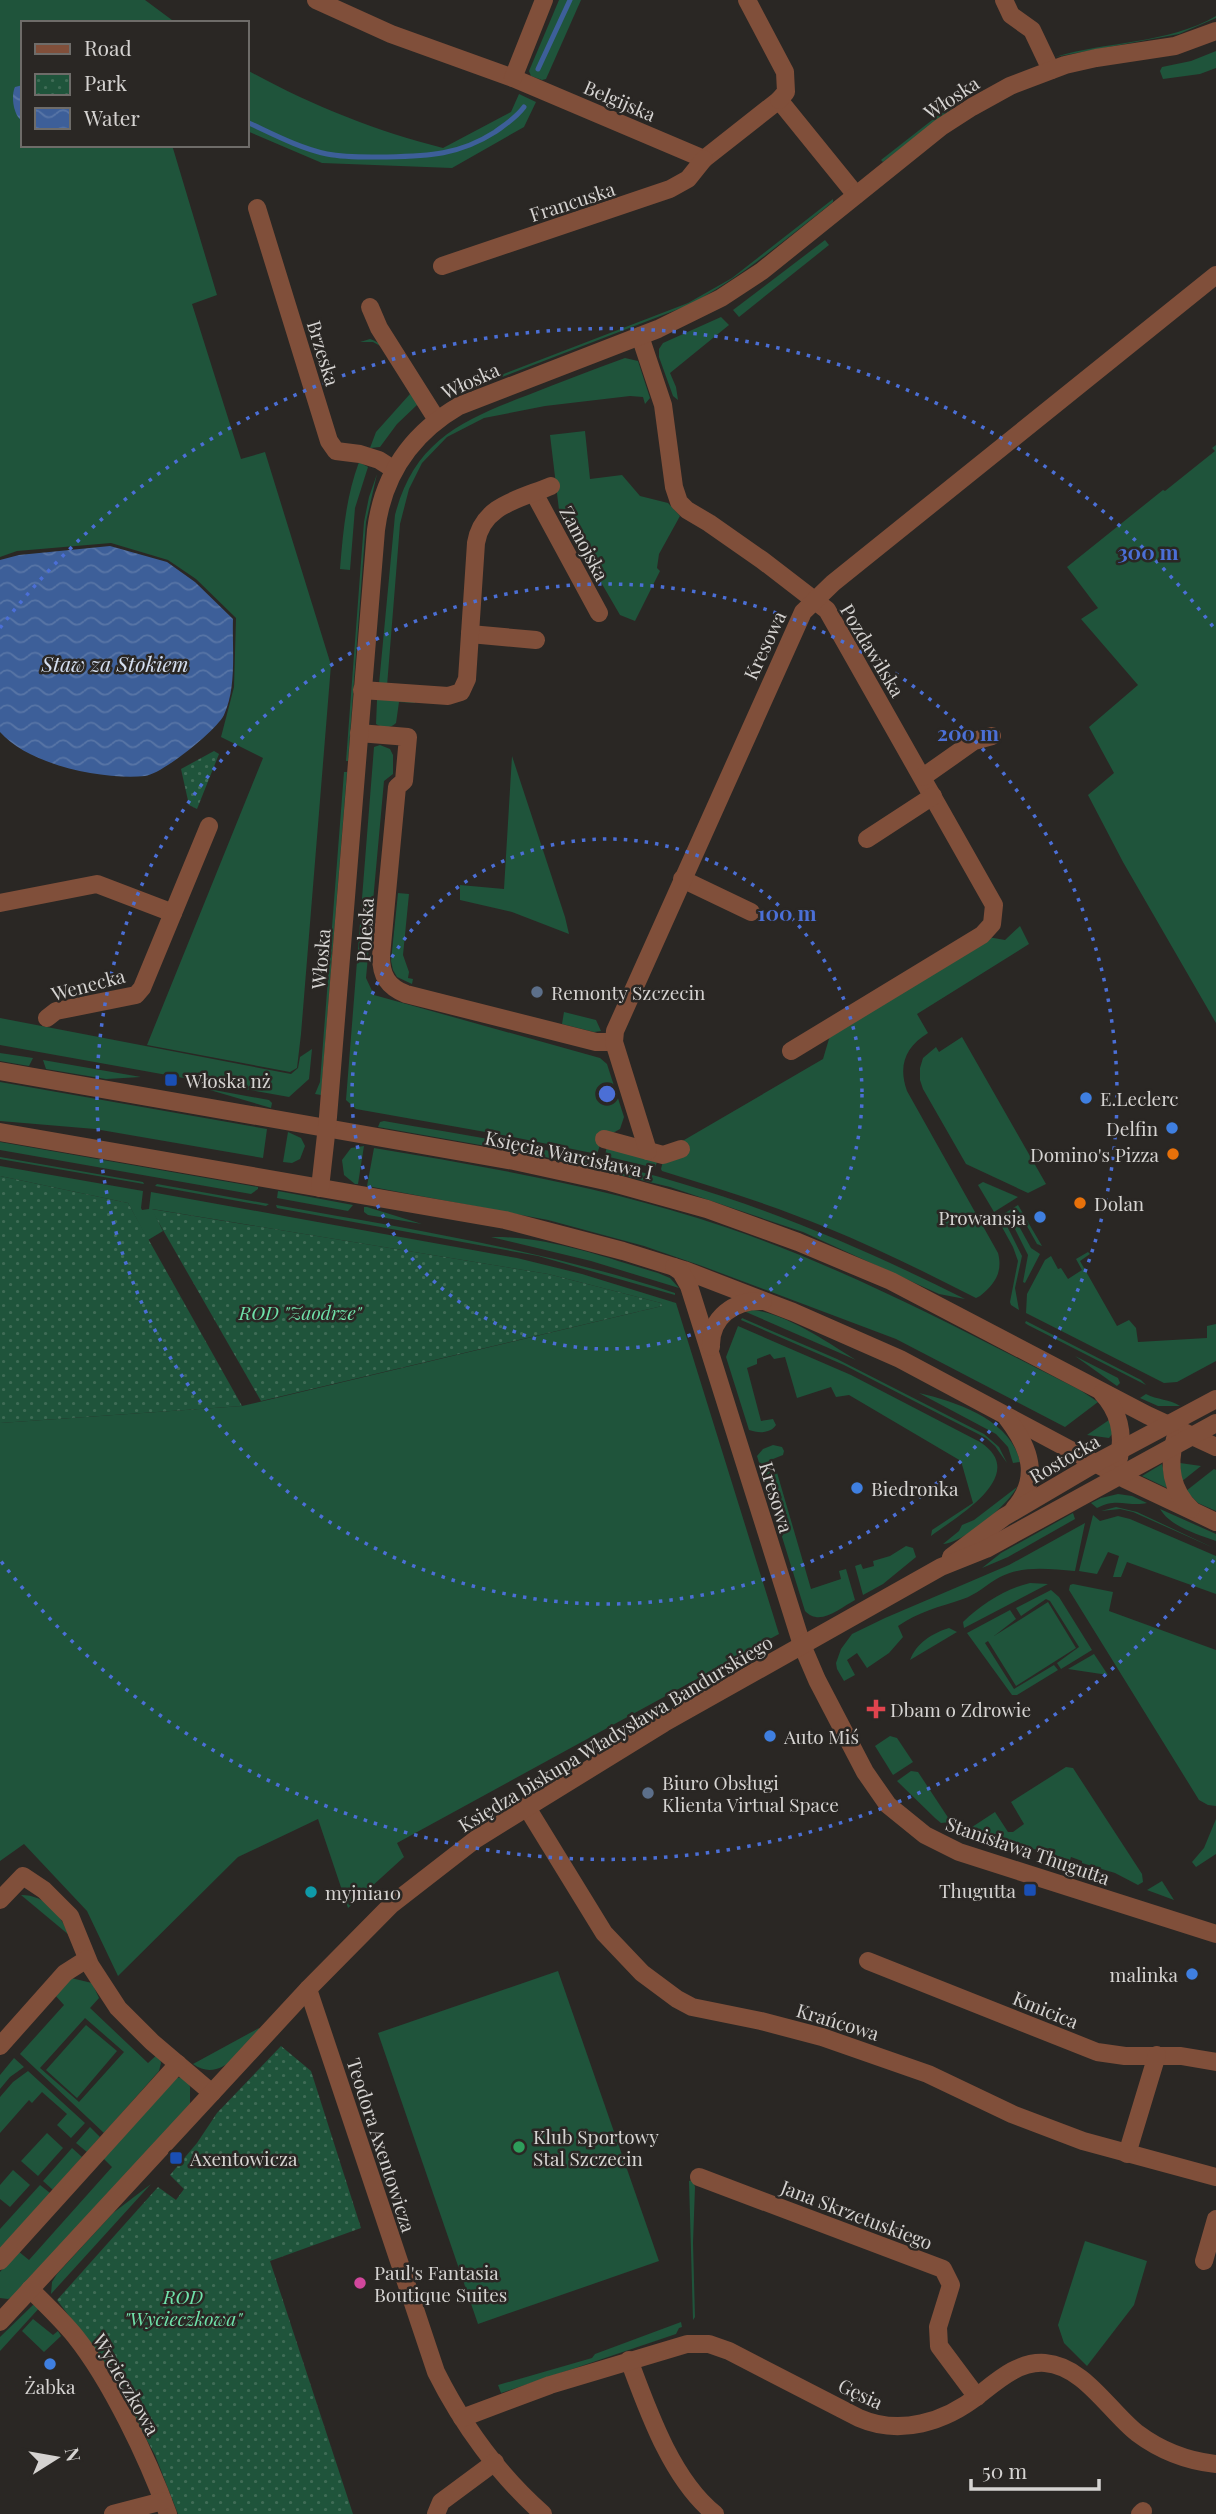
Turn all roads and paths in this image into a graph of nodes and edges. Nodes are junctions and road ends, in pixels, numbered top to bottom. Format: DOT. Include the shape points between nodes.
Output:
graph roads {
  1 [pos="316,0"];
  2 [pos="544,0"];
  3 [pos="747,0"];
  4 [pos="1003,0"];
  5 [pos="1216,31"];
  6 [pos="1051,70"];
  7 [pos="513,78"];
  8 [pos="779,100"];
  9 [pos="705,159"];
  10 [pos="856,195"];
  11 [pos="257,208"];
  12 [pos="442,266"];
  13 [pos="1216,275"];
  14 [pos="370,307"];
  15 [pos="640,336"];
  16 [pos="437,419"];
  17 [pos="393,469"];
  18 [pos="815,599"];
  19 [pos="599,613"];
  20 [pos="470,634"];
  21 [pos="536,640"];
  22 [pos="362,690"];
  23 [pos="359,733"];
  24 [pos="992,736"];
  25 [pos="923,777"];
  26 [pos="933,796"];
  27 [pos="209,826"];
  28 [pos="867,839"];
  29 [pos="682,880"];
  30 [pos="0,903"];
  31 [pos="751,912"];
  32 [pos="173,913"];
  33 [pos="47,1018"];
  34 [pos="614,1042"];
  35 [pos="791,1051"];
  36 [pos="0,1071"];
  37 [pos="327,1129"];
  38 [pos="0,1132"];
  39 [pos="604,1139"];
  40 [pos="681,1149"];
  41 [pos="648,1151"];
  42 [pos="320,1188"];
  43 [pos="674,1267"];
  44 [pos="766,1301"];
  45 [pos="712,1361"];
  46 [pos="1094,1386"];
  47 [pos="1216,1399"];
  48 [pos="1003,1412"];
  49 [pos="1216,1423"];
  50 [pos="1177,1434"];
  51 [pos="1216,1447"];
  52 [pos="1121,1450"];
  53 [pos="1096,1463"];
  54 [pos="1116,1474"];
  55 [pos="1010,1514"];
  56 [pos="1208,1518"];
  57 [pos="940,1567"];
  58 [pos="802,1645"];
  59 [pos="526,1806"];
  60 [pos="0,1900"];
  61 [pos="1216,1934"];
  62 [pos="88,1959"];
  63 [pos="868,1961"];
  64 [pos="308,1989"];
  65 [pos="0,2046"];
  66 [pos="1157,2055"];
  67 [pos="1216,2063"];
  68 [pos="178,2064"];
  69 [pos="212,2093"];
  70 [pos="1127,2154"];
  71 [pos="699,2177"];
  72 [pos="1216,2177"];
  73 [pos="1216,2219"];
  74 [pos="0,2261"];
  75 [pos="1204,2261"];
  76 [pos="30,2289"];
  77 [pos="2,2315"];
  78 [pos="629,2360"];
  79 [pos="977,2397"];
  80 [pos="462,2418"];
  81 [pos="495,2462"];
  82 [pos="1216,2464"];
  83 [pos="165,2507"];
  84 [pos="113,2514"];
  85 [pos="436,2514"];
  86 [pos="543,2514"];
  87 [pos="715,2514"];
  1 -- 7 [label="street, Belgijska" via="391,34"];
  2 -- 7 [label="street"];
  3 -- 8 [label="street" via="785,72 786,92"];
  4 -- 6 [label="street" via="1013,17 1032,30"];
  5 -- 6 [label="street, Włoska" via="1175,46"];
  6 -- 10 [label="street, Włoska" via="958,115"];
  7 -- 9 [label="street, Belgijska"];
  8 -- 9 [label="street"];
  8 -- 10 [label="street"];
  9 -- 12 [label="street, Francuska" via="688,179 670,189"];
  10 -- 15 [label="street, Włoska" via="734,291"];
  11 -- 17 [label="street, Brzeska" via="329,441 336,451 369,457"];
  13 -- 18 [label="street, Kresowa"];
  14 -- 16 [label="street"];
  15 -- 16 [label="street, Włoska" via="473,400"];
  15 -- 18 [label="street, Pozdawilska" via="663,405 679,502"];
  16 -- 17 [label="street, Włoska"];
  17 -- 22 [label="street, Włoska" via="378,516"];
  18 -- 25 [label="street, Pozdawilska" via="833,619"];
  18 -- 29 [label="street, Kresowa" via="799,618"];
  19 -- 20 [label="street, Zamojska" via="542,489 496,509 480,526"];
  20 -- 21 [label="street"];
  20 -- 22 [label="street, Zamojska" via="467,679 457,694"];
  22 -- 23 [label="street, Włoska"];
  23 -- 34 [label="street, Poleska" via="408,737 404,781 397,787 382,956 391,987 583,1039"];
  23 -- 37 [label="street, Włoska"];
  24 -- 25 [label="street" via="974,741"];
  25 -- 26 [label="street, Pozdawilska"];
  26 -- 28 [label="street"];
  26 -- 35 [label="street, Pozdawilska" via="992,898 990,927"];
  27 -- 32 [label="street, Wenecka"];
  29 -- 31 [label="street"];
  29 -- 34 [label="street, Kresowa" via="616,1027"];
  30 -- 32 [label="street" via="97,884"];
  32 -- 33 [label="street, Wenecka" via="136,995 55,1011"];
  34 -- 41 [label="street"];
  36 -- 37 [label="street, Księcia Warcisława I"];
  37 -- 42 [label="street, Włoska"];
  37 -- 46 [label="street, Księcia Warcisława I" via="561,1170 707,1209 891,1282"];
  38 -- 42 [label="street"];
  39 -- 41 [label="street"];
  40 -- 41 [label="street" via="663,1155"];
  42 -- 43 [label="street" via="505,1220"];
  43 -- 44 [label="street"];
  43 -- 45 [label="street, Kresowa" via="689,1286"];
  44 -- 45 [label="street, Kresowa" via="743,1302 722,1315 711,1332"];
  44 -- 48 [label="street" via="900,1359"];
  45 -- 58 [label="street, Kresowa"];
  46 -- 50 [label="street, Księcia Warcisława I"];
  46 -- 52 [label="street, Księcia Warcisława I" via="1115,1411"];
  47 -- 50 [label="street, Rostocka" via="1198,1409"];
  48 -- 53 [label="street"];
  48 -- 55 [label="street" via="1020,1433 1030,1466 1027,1489"];
  49 -- 50 [label="street, Rostocka"];
  50 -- 51 [label="street, Księcia Warcisława I"];
  50 -- 52 [label="street, Rostocka"];
  50 -- 54 [label="street, Rostocka"];
  50 -- 56 [label="street" via="1171,1474 1177,1491 1189,1508"];
  52 -- 53 [label="street, Rostocka"];
  52 -- 54 [label="street, Księcia Warcisława I"];
  53 -- 54 [label="street"];
  53 -- 55 [label="street, Rostocka"];
  54 -- 56 [label="street"];
  54 -- 57 [label="street, Rostocka" via="986,1549"];
  55 -- 57 [label="street, Rostocka"];
  57 -- 58 [label="street, Rostocka"];
  58 -- 59 [label="street, Księdza biskupa Władysława Bandurskiego"];
  58 -- 61 [label="street, Stanisława Thugutta" via="876,1789 925,1835 959,1852"];
  59 -- 64 [label="street, Księdza biskupa Władysława Bandurskiego" via="411,1888"];
  59 -- 70 [label="street, Krańcowa" via="604,1933 642,1973 677,1999 692,2007 796,2029 893,2060 1059,2133"];
  60 -- 62 [label="street" via="23,1875 70,1916"];
  62 -- 65 [label="street" via="65,1973"];
  62 -- 68 [label="street" via="118,2008"];
  63 -- 66 [label="street, Kmicica" via="1097,2052"];
  64 -- 69 [label="street, Księdza biskupa Władysława Bandurskiego"];
  64 -- 80 [label="street, Teodora Axentowicza" via="428,2351"];
  66 -- 67 [label="street, Kmicica"];
  66 -- 70 [label="street"];
  68 -- 69 [label="street"];
  68 -- 74 [label="street"];
  69 -- 76 [label="street, Księdza biskupa Władysława Bandurskiego"];
  70 -- 72 [label="street, Krańcowa"];
  71 -- 79 [label="street, Jana Skrzetuskiego" via="943,2269 951,2285 938,2327 939,2346"];
  73 -- 75 [label="street"];
  76 -- 77 [label="street, Księdza biskupa Władysława Bandurskiego"];
  76 -- 83 [label="street, Wycieczkowa" via="90,2358 130,2429"];
  78 -- 79 [label="street, Gęsia" via="680,2345 709,2344 883,2426 932,2421"];
  78 -- 80 [label="street, Gęsia"];
  78 -- 87 [label="street" via="681,2474"];
  79 -- 82 [label="street, Gęsia" via="1017,2368 1054,2364 1079,2377 1123,2421 1167,2452"];
  80 -- 81 [label="street, Teodora Axentowicza"];
  81 -- 85 [label="street" via="441,2502"];
  81 -- 86 [label="street, Teodora Axentowicza"];
  83 -- 84 [label="street"];
}
